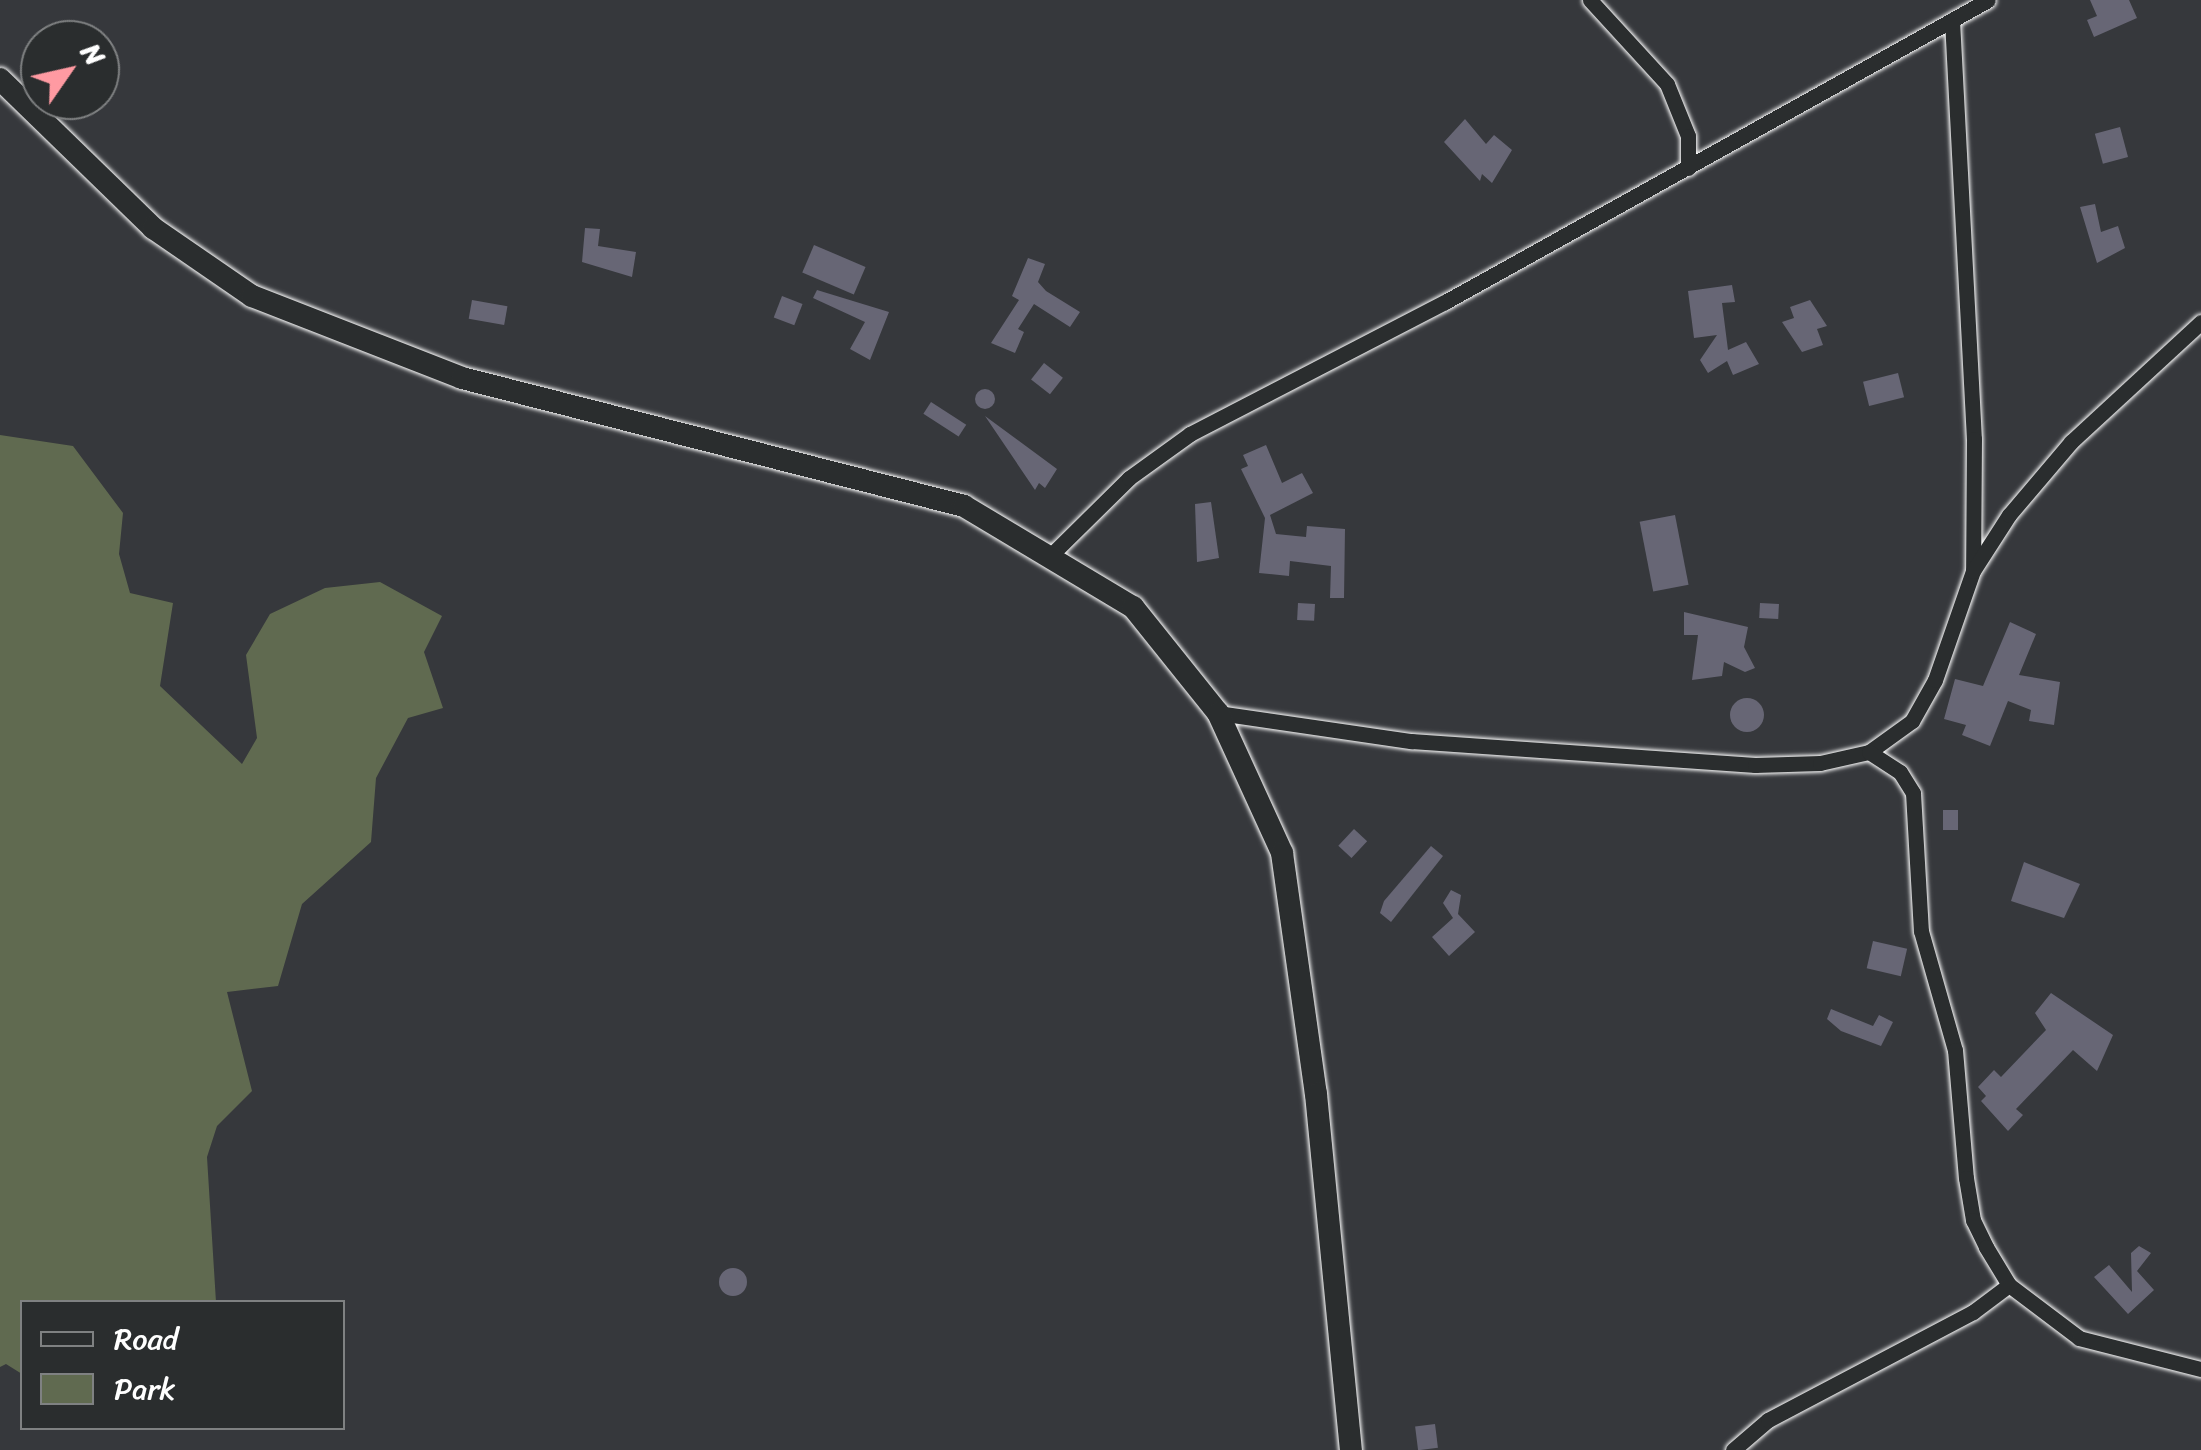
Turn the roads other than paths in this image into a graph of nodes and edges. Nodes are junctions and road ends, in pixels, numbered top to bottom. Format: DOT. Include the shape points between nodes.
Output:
graph roads {
  1 [pos="1590,0"];
  2 [pos="1988,0"];
  3 [pos="1952,20"];
  4 [pos="0,79"];
  5 [pos="1688,168"];
  6 [pos="2201,322"];
  7 [pos="1048,556"];
  8 [pos="1972,571"];
  9 [pos="1218,713"];
  10 [pos="1868,752"];
  11 [pos="2009,1286"];
  12 [pos="2201,1370"];
  13 [pos="1351,1450"];
  14 [pos="1733,1450"];
  1 -- 5 [label="street" via="1667,84 1688,136"];
  2 -- 3 [label="street"];
  3 -- 5 [label="street"];
  3 -- 8 [label="street" via="1974,440"];
  4 -- 7 [label="main road" via="153,228 252,296 462,378 964,506"];
  5 -- 7 [label="street" via="1190,434 1129,478"];
  6 -- 8 [label="street" via="2072,442 2009,515"];
  7 -- 9 [label="main road" via="1133,608"];
  8 -- 10 [label="street" via="1935,680 1912,721"];
  9 -- 10 [label="street" via="1412,741 1755,765"];
  9 -- 13 [label="main road" via="1282,853 1316,1094"];
  10 -- 11 [label="street" via="1900,772 1913,793 1921,932 1957,1063 1973,1220"];
  11 -- 12 [label="street" via="2079,1338"];
  11 -- 14 [label="street" via="1973,1312 1768,1420"];
}
